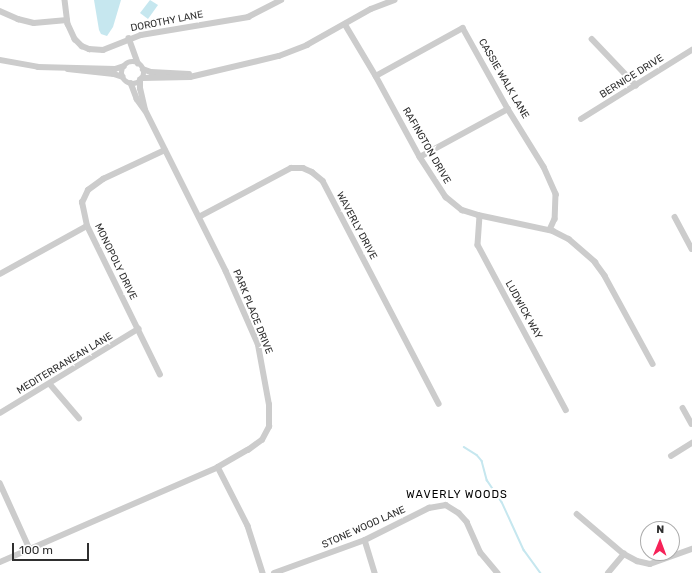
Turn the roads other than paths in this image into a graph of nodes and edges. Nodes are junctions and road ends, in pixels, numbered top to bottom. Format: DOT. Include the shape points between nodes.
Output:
graph roads {
  1 [pos="65,0"];
  2 [pos="281,0"];
  3 [pos="394,0"];
  4 [pos="0,11"];
  5 [pos="67,20"];
  6 [pos="344,24"];
  7 [pos="129,38"];
  8 [pos="592,39"];
  9 [pos="132,49"];
  10 [pos="692,50"];
  11 [pos="0,60"];
  12 [pos="138,63"];
  13 [pos="126,65"];
  14 [pos="62,68"];
  15 [pos="143,69"];
  16 [pos="195,75"];
  17 [pos="376,76"];
  18 [pos="123,77"];
  19 [pos="141,79"];
  20 [pos="131,83"];
  21 [pos="636,84"];
  22 [pos="508,109"];
  23 [pos="145,110"];
  24 [pos="581,119"];
  25 [pos="165,150"];
  26 [pos="420,156"];
  27 [pos="199,216"];
  28 [pos="480,216"];
  29 [pos="675,217"];
  30 [pos="87,226"];
  31 [pos="550,230"];
  32 [pos="692,249"];
  33 [pos="0,274"];
  34 [pos="138,329"];
  35 [pos="653,364"];
  36 [pos="160,375"];
  37 [pos="50,384"];
  38 [pos="439,404"];
  39 [pos="683,408"];
  40 [pos="566,410"];
  41 [pos="0,413"];
  42 [pos="79,418"];
  43 [pos="692,424"];
  44 [pos="692,443"];
  45 [pos="671,456"];
  46 [pos="218,467"];
  47 [pos="0,483"];
  48 [pos="578,514"];
  49 [pos="365,540"];
  50 [pos="30,549"];
  51 [pos="692,549"];
  52 [pos="624,554"];
  53 [pos="0,562"];
  54 [pos="264,573"];
  55 [pos="274,573"];
  56 [pos="375,573"];
  57 [pos="498,573"];
  58 [pos="608,573"];
  1 -- 5 [label="street, DOROTHY LANE"];
  2 -- 7 [label="street, DOROTHY LANE" via="240,19"];
  3 -- 6 [label="street"];
  4 -- 5 [label="street" via="34,23"];
  5 -- 7 [label="street, DOROTHY LANE" via="75,39 90,49 102,50"];
  6 -- 16 [label="street" via="307,45 279,56"];
  6 -- 17 [label="street, RAFINGTON DRIVE"];
  7 -- 9 [label="street"];
  8 -- 21 [label="street"];
  9 -- 12 [label="street"];
  9 -- 13 [label="street"];
  10 -- 21 [label="street, BERNICE DRIVE"];
  11 -- 14 [label="street"];
  12 -- 13 [label="street"];
  12 -- 15 [label="street"];
  13 -- 14 [label="street" via="115,69 75,66"];
  13 -- 18 [label="street"];
  14 -- 18 [label="street"];
  15 -- 16 [label="street" via="151,72"];
  15 -- 19 [label="street"];
  16 -- 19 [label="street"];
  17 -- 22 [label="street, CASSIE WALK LANE" via="463,28"];
  17 -- 26 [label="street, RAFINGTON DRIVE"];
  18 -- 20 [label="street"];
  19 -- 20 [label="street"];
  19 -- 23 [label="street, PARK PLACE DRIVE" via="140,89"];
  20 -- 23 [label="street, PARK PLACE DRIVE" via="137,99"];
  21 -- 24 [label="street, BERNICE DRIVE"];
  22 -- 26 [label="street"];
  22 -- 31 [label="street, CASSIE WALK LANE" via="544,167 556,194 554,219"];
  23 -- 25 [label="street, PARK PLACE DRIVE"];
  25 -- 27 [label="street, PARK PLACE DRIVE"];
  25 -- 30 [label="street, MONOPOLY DRIVE" via="88,190 82,203"];
  26 -- 28 [label="street, RAFINGTON DRIVE" via="446,197 462,210"];
  27 -- 38 [label="street, WAVERLY DRIVE" via="291,168 303,168 312,172 323,181"];
  27 -- 46 [label="street, PARK PLACE DRIVE" via="258,345 269,405 269,427 262,440"];
  28 -- 31 [label="street, RAFINGTON DRIVE"];
  28 -- 40 [label="street, LUDWICK WAY" via="478,245"];
  29 -- 32 [label="street"];
  30 -- 33 [label="street"];
  30 -- 34 [label="street, MONOPOLY DRIVE"];
  31 -- 35 [label="street, RAFINGTON DRIVE" via="569,239 595,262"];
  34 -- 36 [label="street, MONOPOLY DRIVE"];
  34 -- 37 [label="street, MEDITERRANEAN LANE"];
  37 -- 41 [label="street, MEDITERRANEAN LANE"];
  37 -- 42 [label="street"];
  39 -- 43 [label="street"];
  44 -- 45 [label="street"];
  46 -- 50 [label="street, PARK PLACE DRIVE"];
  46 -- 54 [label="street" via="248,526"];
  47 -- 50 [label="street"];
  48 -- 52 [label="street"];
  49 -- 55 [label="street, STONE WOOD LANE"];
  49 -- 56 [label="street"];
  49 -- 57 [label="street, STONE WOOD LANE" via="429,508 446,505 467,522 481,553"];
  50 -- 53 [label="street, PARK PLACE DRIVE"];
  51 -- 52 [label="street" via="650,564 636,561"];
  52 -- 58 [label="street"];
}
